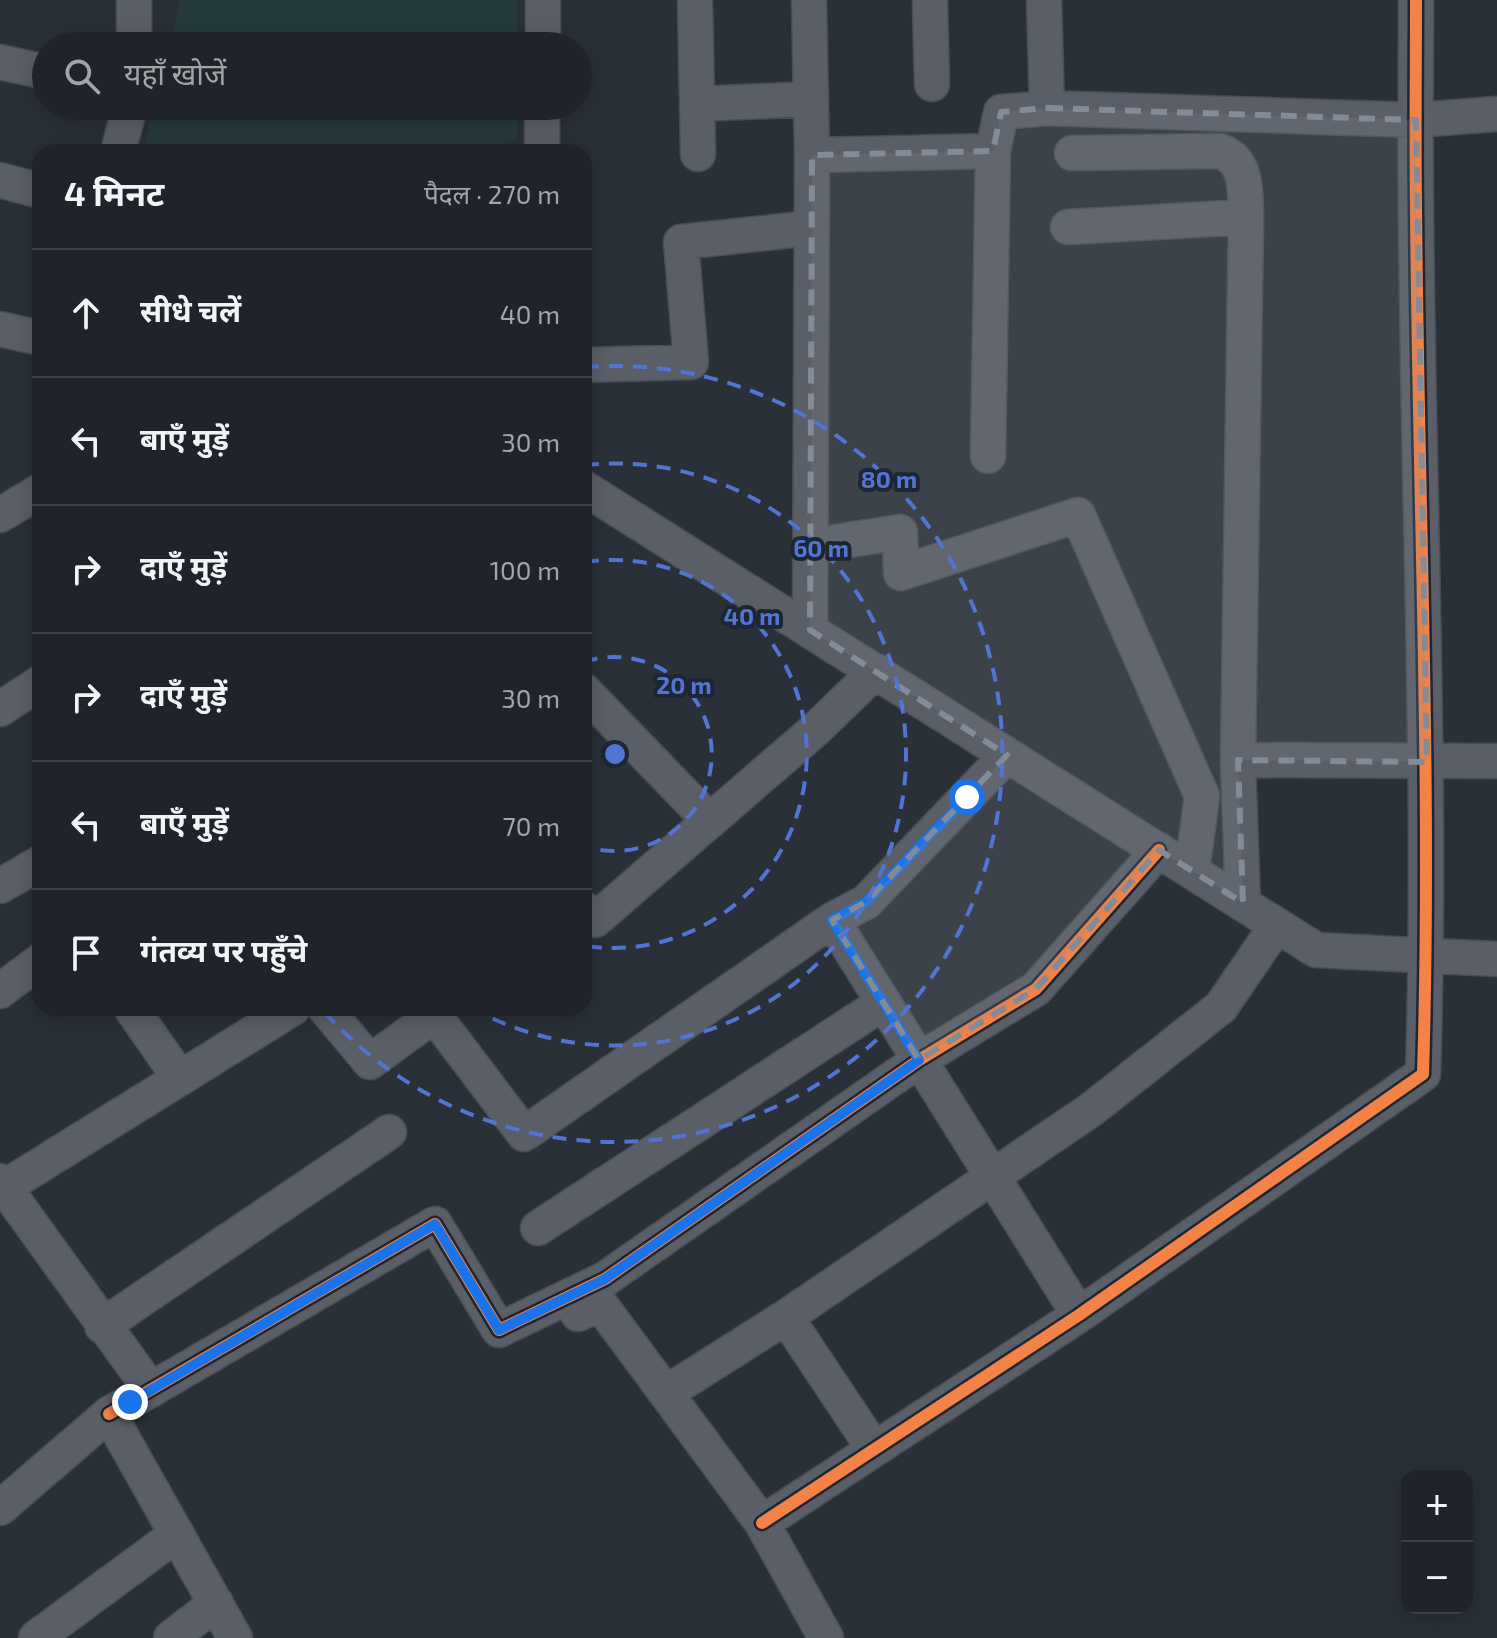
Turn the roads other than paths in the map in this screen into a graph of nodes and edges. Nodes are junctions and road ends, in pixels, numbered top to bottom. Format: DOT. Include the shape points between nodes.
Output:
graph roads {
  1 [pos="134,0"];
  2 [pos="543,0"];
  3 [pos="695,0"];
  4 [pos="809,0"];
  5 [pos="930,0"];
  6 [pos="1044,0"];
  7 [pos="1416,0"];
  8 [pos="134,32"];
  9 [pos="543,32"];
  10 [pos="0,62"];
  11 [pos="32,69"];
  12 [pos="932,84"];
  13 [pos="811,99"];
  14 [pos="697,104"];
  15 [pos="1047,108"];
  16 [pos="1497,114"];
  17 [pos="126,120"];
  18 [pos="542,120"];
  19 [pos="1416,120"];
  20 [pos="120,144"];
  21 [pos="542,144"];
  22 [pos="993,151"];
  23 [pos="1072,153"];
  24 [pos="698,154"];
  25 [pos="812,155"];
  26 [pos="0,180"];
  27 [pos="32,189"];
  28 [pos="1246,217"];
  29 [pos="1068,227"];
  30 [pos="811,228"];
  31 [pos="0,329"];
  32 [pos="32,336"];
  33 [pos="592,365"];
  34 [pos="988,456"];
  35 [pos="592,493"];
  36 [pos="32,496"];
  37 [pos="0,515"];
  38 [pos="810,546"];
  39 [pos="810,630"];
  40 [pos="876,671"];
  41 [pos="32,688"];
  42 [pos="592,699"];
  43 [pos="0,709"];
  44 [pos="1007,755"];
  45 [pos="1238,760"];
  46 [pos="1497,761"];
  47 [pos="1427,762"];
  48 [pos="710,821"];
  49 [pos="1159,850"];
  50 [pos="32,868"];
  51 [pos="1192,871"];
  52 [pos="0,886"];
  53 [pos="1243,903"];
  54 [pos="592,917"];
  55 [pos="832,920"];
  56 [pos="1277,925"];
  57 [pos="1426,957"];
  58 [pos="1497,959"];
  59 [pos="32,967"];
  60 [pos="0,991"];
  61 [pos="883,1003"];
  62 [pos="137,1016"];
  63 [pos="280,1016"];
  64 [pos="332,1016"];
  65 [pos="433,1016"];
  66 [pos="435,1016"];
  67 [pos="919,1060"];
  68 [pos="179,1077"];
  69 [pos="389,1132"];
  70 [pos="992,1177"];
  71 [pos="2,1186"];
  72 [pos="538,1228"];
  73 [pos="568,1297"];
  74 [pos="1079,1315"];
  75 [pos="786,1317"];
  76 [pos="102,1326"];
  77 [pos="151,1390"];
  78 [pos="666,1393"];
  79 [pos="109,1414"];
  80 [pos="874,1449"];
  81 [pos="0,1508"];
  82 [pos="762,1523"];
  83 [pos="177,1534"];
  84 [pos="216,1603"];
  85 [pos="36,1638"];
  86 [pos="171,1638"];
  87 [pos="235,1638"];
  88 [pos="826,1638"];
  1 -- 8 [label="street"];
  2 -- 9 [label="street"];
  3 -- 14 [label="street"];
  4 -- 13 [label="street"];
  5 -- 12 [label="street"];
  6 -- 15 [label="street"];
  7 -- 19 [label="street"];
  10 -- 11 [label="street"];
  13 -- 14 [label="street"];
  13 -- 25 [label="street"];
  14 -- 24 [label="street"];
  15 -- 19 [label="street"];
  15 -- 22 [label="street" via="1001,112"];
  16 -- 19 [label="street"];
  17 -- 20 [label="street"];
  18 -- 21 [label="street"];
  19 -- 47 [label="street"];
  22 -- 25 [label="street"];
  22 -- 34 [label="street"];
  23 -- 28 [label="street" via="1220,151 1239,164"];
  25 -- 30 [label="street"];
  26 -- 27 [label="street"];
  28 -- 29 [label="street"];
  28 -- 45 [label="street"];
  30 -- 33 [label="street" via="681,242 691,362"];
  30 -- 38 [label="street"];
  31 -- 32 [label="street"];
  35 -- 39 [label="street"];
  36 -- 37 [label="street"];
  38 -- 39 [label="street"];
  38 -- 51 [label="street" via="900,532 901,573 1078,515 1202,796"];
  39 -- 40 [label="street"];
  40 -- 44 [label="street"];
  40 -- 48 [label="street"];
  41 -- 43 [label="street"];
  42 -- 48 [label="street"];
  44 -- 49 [label="street"];
  44 -- 55 [label="street" via="866,902"];
  45 -- 47 [label="street"];
  45 -- 53 [label="street"];
  46 -- 47 [label="street"];
  47 -- 57 [label="street"];
  48 -- 54 [label="street" via="595,920"];
  49 -- 51 [label="street"];
  49 -- 67 [label="street" via="1036,989"];
  50 -- 52 [label="street"];
  51 -- 53 [label="street"];
  53 -- 56 [label="street"];
  55 -- 61 [label="street"];
  55 -- 66 [label="street" via="524,1134"];
  56 -- 57 [label="street" via="1316,950"];
  56 -- 70 [label="street" via="1221,1007 1092,1109"];
  57 -- 58 [label="street"];
  57 -- 74 [label="street" via="1423,1074"];
  59 -- 60 [label="street"];
  61 -- 67 [label="street"];
  61 -- 72 [label="street"];
  62 -- 68 [label="street"];
  63 -- 68 [label="street"];
  64 -- 65 [label="street" via="370,1062"];
  67 -- 70 [label="street"];
  67 -- 73 [label="street" via="605,1279"];
  68 -- 71 [label="street"];
  69 -- 76 [label="street"];
  70 -- 74 [label="street"];
  70 -- 75 [label="street"];
  71 -- 76 [label="street"];
  73 -- 77 [label="street" via="499,1330 435,1224"];
  73 -- 78 [label="street" via="578,1314 600,1304"];
  74 -- 80 [label="street"];
  75 -- 78 [label="street"];
  75 -- 80 [label="street"];
  76 -- 77 [label="street"];
  77 -- 79 [label="street"];
  78 -- 82 [label="street"];
  79 -- 81 [label="street"];
  79 -- 83 [label="street"];
  80 -- 82 [label="street"];
  82 -- 88 [label="street"];
  83 -- 84 [label="street"];
  83 -- 85 [label="street"];
  84 -- 86 [label="street"];
  84 -- 87 [label="street"];
}
